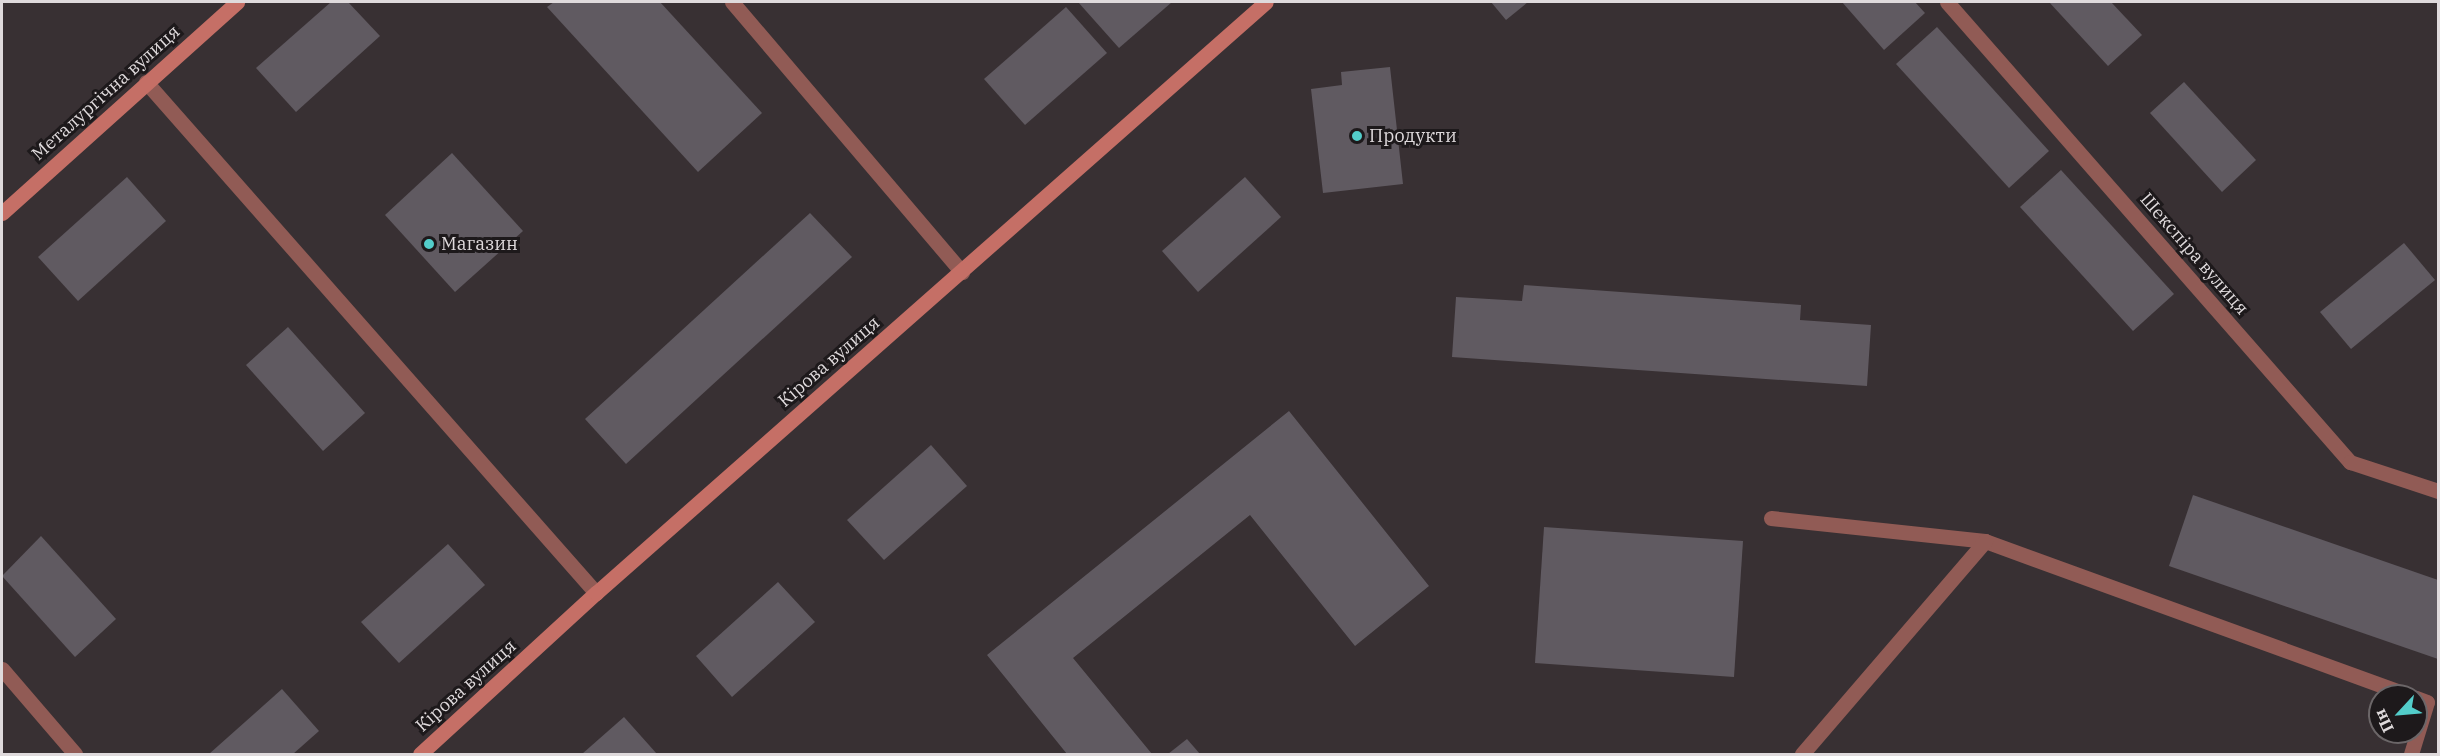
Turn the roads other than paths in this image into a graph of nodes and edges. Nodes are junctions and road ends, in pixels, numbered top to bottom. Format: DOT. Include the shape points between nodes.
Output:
graph roads {
  1 [pos="237,2"];
  2 [pos="732,2"];
  3 [pos="1266,2"];
  4 [pos="1947,2"];
  5 [pos="146,82"];
  6 [pos="2,213"];
  7 [pos="962,272"];
  8 [pos="2439,491"];
  9 [pos="1771,518"];
  10 [pos="1985,541"];
  11 [pos="596,593"];
  12 [pos="2,669"];
  13 [pos="2377,684"];
  14 [pos="75,754"];
  15 [pos="420,754"];
  16 [pos="1802,754"];
  1 -- 5 [label="street, Металургічна вулиця"];
  2 -- 7 [label="street"];
  3 -- 7 [label="street, Кірова вулиця"];
  4 -- 8 [label="street, Шекспіра вулиця" via="2350,462"];
  5 -- 6 [label="street, Металургічна вулиця"];
  5 -- 11 [label="street"];
  7 -- 11 [label="street, Кірова вулиця"];
  9 -- 10 [label="street"];
  10 -- 13 [label="street"];
  10 -- 16 [label="street"];
  11 -- 15 [label="street, Кірова вулиця"];
  12 -- 14 [label="street"];
}
